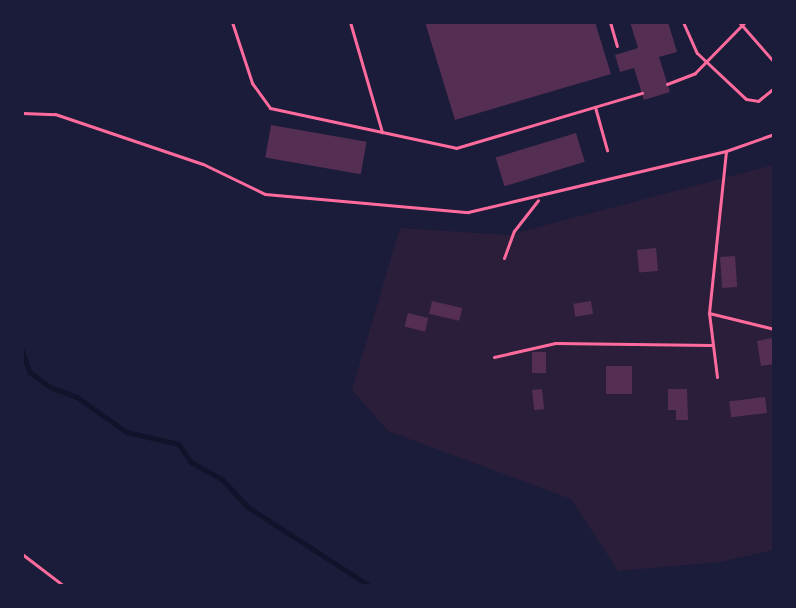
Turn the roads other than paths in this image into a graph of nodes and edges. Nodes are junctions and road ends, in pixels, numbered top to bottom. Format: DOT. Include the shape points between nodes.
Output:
graph roads {
  1 [pos="232,22"];
  2 [pos="350,22"];
  3 [pos="610,22"];
  4 [pos="683,22"];
  5 [pos="742,24"];
  6 [pos="617,46"];
  7 [pos="707,62"];
  8 [pos="774,62"];
  9 [pos="667,84"];
  10 [pos="774,88"];
  11 [pos="642,93"];
  12 [pos="595,107"];
  13 [pos="22,113"];
  14 [pos="382,132"];
  15 [pos="774,134"];
  16 [pos="608,150"];
  17 [pos="726,151"];
  18 [pos="539,199"];
  19 [pos="504,258"];
  20 [pos="710,313"];
  21 [pos="774,329"];
  22 [pos="711,345"];
  23 [pos="494,357"];
  24 [pos="717,377"];
  25 [pos="22,554"];
  26 [pos="64,585"];
  1 -- 14 [label="lane" via="252,83 270,108"];
  2 -- 14 [label="lane"];
  3 -- 6 [label="lane"];
  4 -- 7 [label="lane" via="692,46"];
  5 -- 7 [label="lane"];
  5 -- 8 [label="lane"];
  7 -- 9 [label="lane"];
  7 -- 10 [label="lane" via="752,102"];
  11 -- 12 [label="lane"];
  12 -- 14 [label="lane" via="456,148"];
  12 -- 16 [label="lane"];
  13 -- 18 [label="lane" via="67,118 203,164 265,194 468,212"];
  15 -- 17 [label="lane"];
  17 -- 18 [label="lane"];
  17 -- 20 [label="lane"];
  18 -- 19 [label="lane" via="514,231"];
  20 -- 21 [label="lane"];
  20 -- 22 [label="lane"];
  22 -- 23 [label="lane" via="555,343"];
  22 -- 24 [label="lane"];
  25 -- 26 [label="lane"];
}
